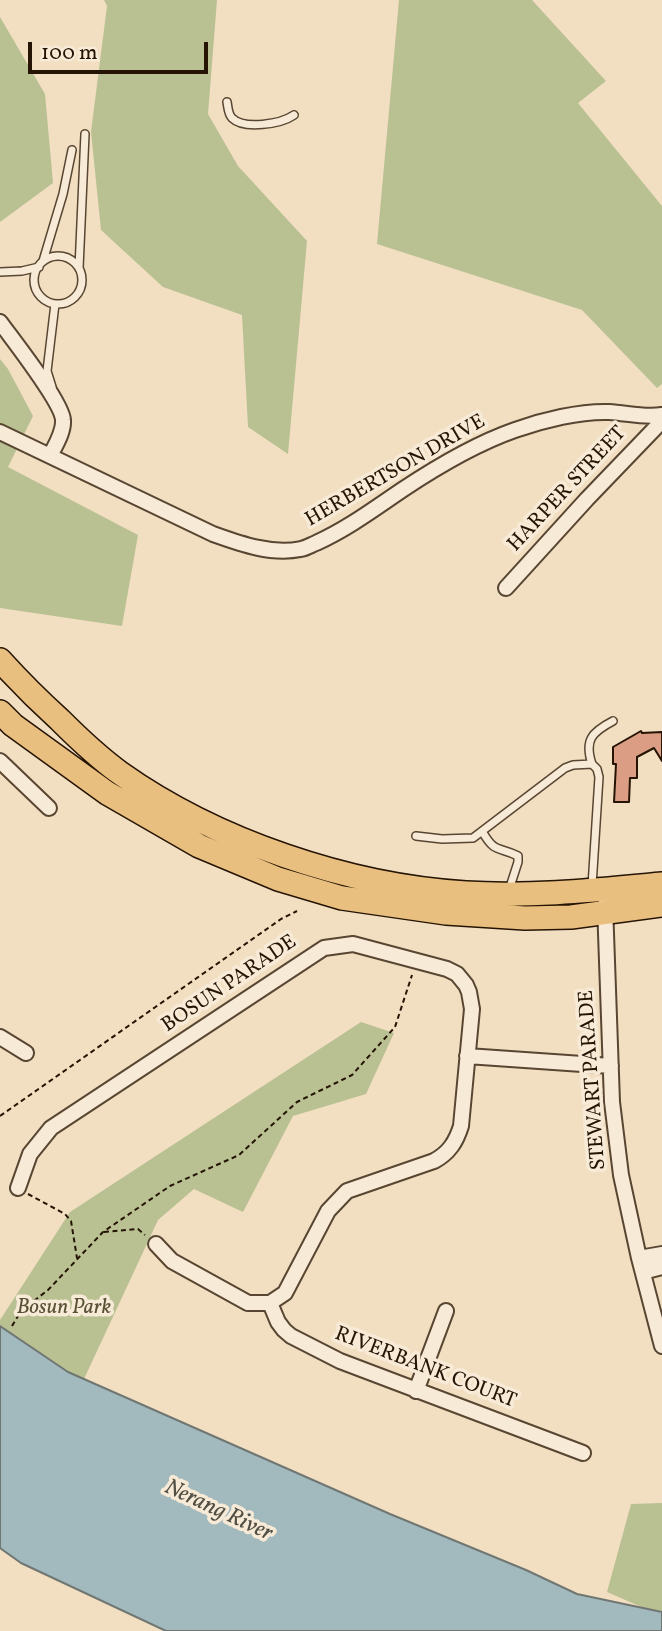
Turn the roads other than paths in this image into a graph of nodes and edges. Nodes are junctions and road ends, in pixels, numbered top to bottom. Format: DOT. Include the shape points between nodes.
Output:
graph roads {
  1 [pos="227,102"];
  2 [pos="294,116"];
  3 [pos="85,134"];
  4 [pos="72,150"];
  5 [pos="41,264"];
  6 [pos="79,268"];
  7 [pos="0,272"];
  8 [pos="55,304"];
  9 [pos="0,322"];
  10 [pos="50,394"];
  11 [pos="662,415"];
  12 [pos="662,421"];
  13 [pos="0,432"];
  14 [pos="50,456"];
  15 [pos="506,588"];
  16 [pos="0,660"];
  17 [pos="0,712"];
  18 [pos="613,720"];
  19 [pos="0,761"];
  20 [pos="592,764"];
  21 [pos="49,808"];
  22 [pos="482,831"];
  23 [pos="416,836"];
  24 [pos="662,884"];
  25 [pos="597,890"];
  26 [pos="507,894"];
  27 [pos="662,905"];
  28 [pos="606,913"];
  29 [pos="0,1037"];
  30 [pos="26,1053"];
  31 [pos="467,1056"];
  32 [pos="611,1066"];
  33 [pos="18,1188"];
  34 [pos="156,1244"];
  35 [pos="662,1254"];
  36 [pos="641,1265"];
  37 [pos="662,1267"];
  38 [pos="270,1303"];
  39 [pos="446,1311"];
  40 [pos="662,1346"];
  41 [pos="416,1391"];
  42 [pos="583,1453"];
  1 -- 2 [label="lane" via="233,118 240,122 262,125"];
  3 -- 6 [label="lane"];
  4 -- 5 [label="lane"];
  5 -- 6 [label="lane" via="62,257"];
  5 -- 7 [label="lane"];
  5 -- 8 [label="lane" via="35,276 36,290"];
  6 -- 8 [label="lane" via="82,281 78,293 68,302"];
  8 -- 10 [label="lane" via="47,371 53,389"];
  9 -- 10 [label="street"];
  10 -- 14 [label="street" via="63,420"];
  11 -- 14 [label="street, HERBERTSON DRIVE" via="606,412 516,429 446,462 333,535 302,548 272,550 243,545"];
  12 -- 15 [label="street, HARPER STREET"];
  13 -- 14 [label="street, HERBERTSON DRIVE"];
  16 -- 26 [label="main road" via="100,758 192,817 262,847 354,877 432,890"];
  17 -- 28 [label="main road" via="107,793 199,846 278,879 342,898 446,913 525,918"];
  18 -- 20 [label="lane" via="591,737 588,752"];
  19 -- 21 [label="street"];
  20 -- 22 [label="lane" via="565,768"];
  20 -- 25 [label="lane" via="599,777"];
  22 -- 23 [label="lane" via="468,839"];
  22 -- 26 [label="lane" via="497,850 518,856"];
  24 -- 25 [label="main road"];
  25 -- 26 [label="main road"];
  25 -- 28 [label="street, STEWART PARADE"];
  27 -- 28 [label="main road"];
  28 -- 32 [label="street, STEWART PARADE"];
  29 -- 30 [label="street"];
  31 -- 32 [label="street"];
  31 -- 33 [label="street, BOSUN PARADE" via="472,1009 469,992 457,974 353,944 324,947 51,1128 30,1153"];
  31 -- 38 [label="street, BOSUN PARADE" via="461,1126 450,1150 435,1161 347,1191 328,1211 285,1293"];
  32 -- 36 [label="street, STEWART PARADE" via="621,1175"];
  34 -- 38 [label="street" via="172,1261 248,1303"];
  35 -- 36 [label="street"];
  36 -- 37 [label="street"];
  36 -- 40 [label="street, STEWART PARADE"];
  38 -- 41 [label="street, RIVERBANK COURT" via="291,1336"];
  39 -- 41 [label="street"];
  41 -- 42 [label="street, RIVERBANK COURT"];
}
